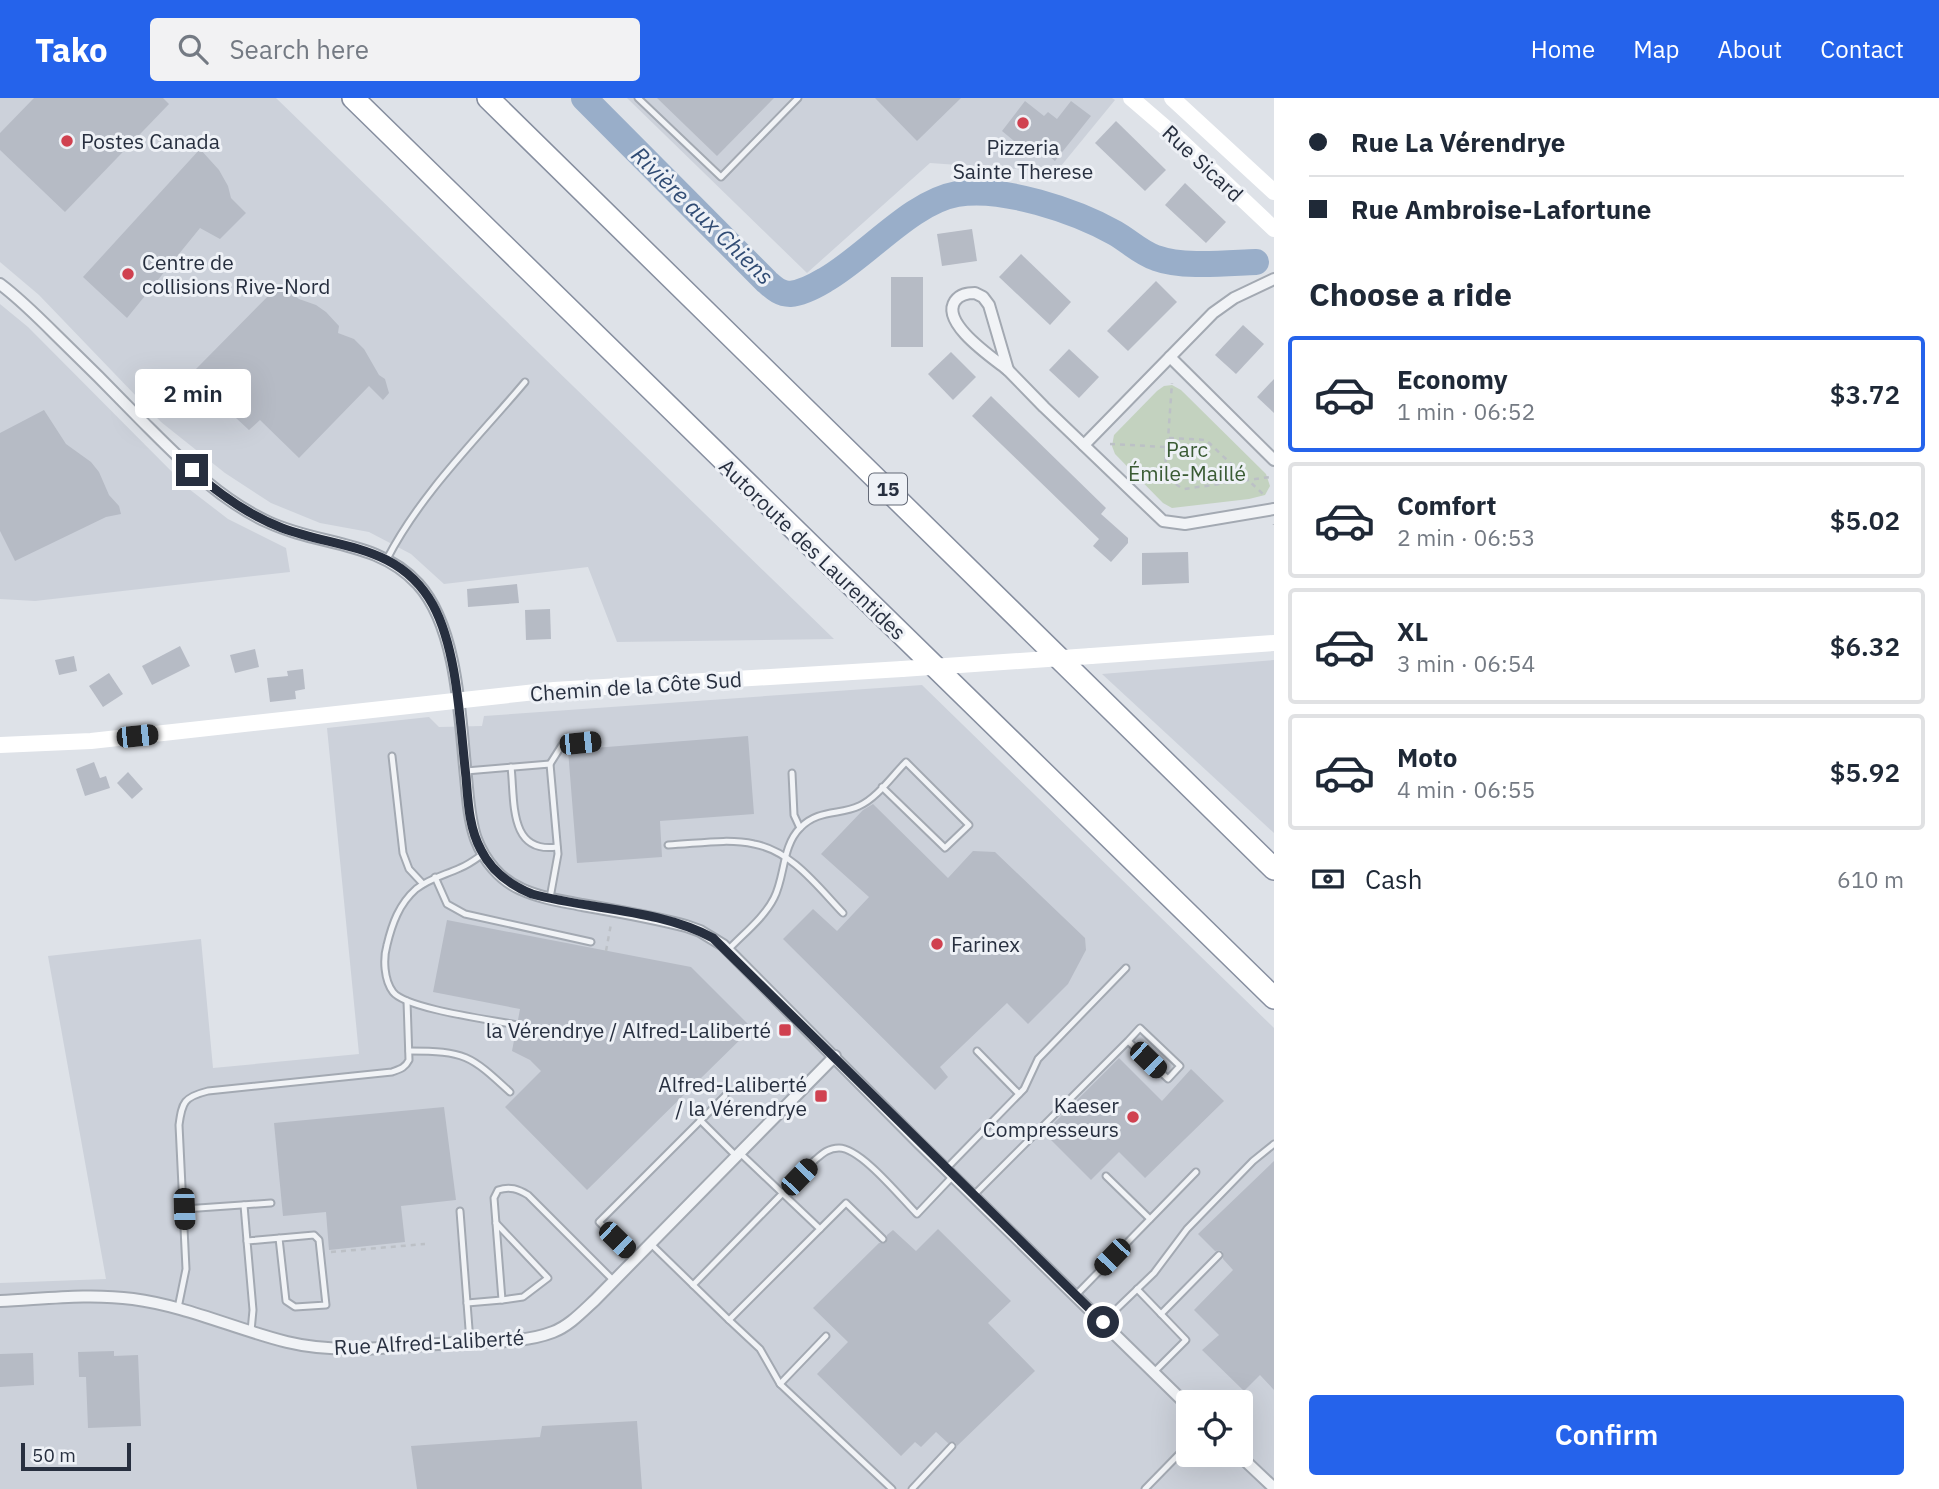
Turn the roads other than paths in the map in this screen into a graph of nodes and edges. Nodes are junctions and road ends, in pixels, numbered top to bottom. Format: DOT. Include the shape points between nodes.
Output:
graph roads {
  1 [pos="353,98"];
  2 [pos="488,98"];
  3 [pos="638,98"];
  4 [pos="798,98"];
  5 [pos="1131,98"];
  6 [pos="1172,98"];
  7 [pos="1274,192"];
  8 [pos="1274,229"];
  9 [pos="1274,279"];
  10 [pos="0,284"];
  11 [pos="1170,357"];
  12 [pos="1009,370"];
  13 [pos="525,382"];
  14 [pos="1084,445"];
  15 [pos="1274,460"];
  16 [pos="1274,509"];
  17 [pos="387,559"];
  18 [pos="1274,643"];
  19 [pos="457,701"];
  20 [pos="597,741"];
  21 [pos="0,745"];
  22 [pos="392,756"];
  23 [pos="550,764"];
  24 [pos="512,767"];
  25 [pos="465,771"];
  26 [pos="792,773"];
  27 [pos="883,787"];
  28 [pos="800,828"];
  29 [pos="668,845"];
  30 [pos="557,847"];
  31 [pos="483,854"];
  32 [pos="786,858"];
  33 [pos="1274,869"];
  34 [pos="435,877"];
  35 [pos="423,884"];
  36 [pos="550,898"];
  37 [pos="843,913"];
  38 [pos="591,942"];
  39 [pos="727,950"];
  40 [pos="1126,968"];
  41 [pos="1274,998"];
  42 [pos="407,1001"];
  43 [pos="517,1025"];
  44 [pos="1128,1041"];
  45 [pos="409,1051"];
  46 [pos="977,1051"];
  47 [pos="835,1056"];
  48 [pos="510,1092"];
  49 [pos="1019,1094"];
  50 [pos="725,1096"];
  51 [pos="700,1120"];
  52 [pos="1274,1144"];
  53 [pos="739,1155"];
  54 [pos="1196,1172"];
  55 [pos="950,1173"];
  56 [pos="1106,1176"];
  57 [pos="783,1193"];
  58 [pos="973,1196"];
  59 [pos="271,1203"];
  60 [pos="244,1205"];
  61 [pos="184,1209"];
  62 [pos="460,1211"];
  63 [pos="1150,1219"];
  64 [pos="496,1223"];
  65 [pos="820,1229"];
  66 [pos="279,1238"];
  67 [pos="883,1239"];
  68 [pos="247,1241"];
  69 [pos="650,1244"];
  70 [pos="1219,1255"];
  71 [pos="636,1258"];
  72 [pos="614,1281"];
  73 [pos="693,1285"];
  74 [pos="1137,1289"];
  75 [pos="1075,1296"];
  76 [pos="502,1300"];
  77 [pos="0,1301"];
  78 [pos="467,1303"];
  79 [pos="178,1308"];
  80 [pos="1161,1314"];
  81 [pos="729,1320"];
  82 [pos="1103,1322"];
  83 [pos="251,1331"];
  84 [pos="826,1336"];
  85 [pos="470,1342"];
  86 [pos="1153,1372"];
  87 [pos="780,1384"];
  88 [pos="1176,1394"];
  89 [pos="952,1446"];
  90 [pos="1176,1457"];
  91 [pos="1252,1467"];
  92 [pos="1274,1488"];
  93 [pos="892,1489"];
  94 [pos="912,1489"];
  95 [pos="1144,1489"];
  1 -- 41 [label="highway, Autoroute des Laurentides"];
  2 -- 33 [label="highway, 15"];
  3 -- 4 [label="lane" via="721,177"];
  5 -- 8 [label="street, Rue Sicard"];
  6 -- 7 [label="street, Rue Sicard"];
  9 -- 11 [label="street" via="1222,306"];
  10 -- 17 [label="street" via="217,491 281,528"];
  11 -- 14 [label="street"];
  11 -- 15 [label="street"];
  12 -- 12 [label="street" via="987,301 975,293 958,297 952,308 958,326"];
  12 -- 14 [label="street"];
  13 -- 17 [label="lane" via="422,504"];
  14 -- 16 [label="street" via="1168,523"];
  17 -- 19 [label="street" via="421,587 438,615"];
  18 -- 19 [label="street, Chemin de la Côte Sud, bridge" via="580,688"];
  19 -- 21 [label="street, Chemin de la Côte Sud" via="91,741"];
  19 -- 25 [label="street"];
  20 -- 23 [label="lane" via="562,745"];
  22 -- 35 [label="lane" via="402,853"];
  23 -- 24 [label="lane"];
  23 -- 30 [label="lane"];
  24 -- 25 [label="lane"];
  24 -- 30 [label="lane" via="519,830 531,844"];
  25 -- 31 [label="street" via="473,829"];
  26 -- 28 [label="lane" via="794,815"];
  27 -- 27 [label="lane" via="945,848 969,825 906,762"];
  27 -- 28 [label="lane" via="858,807 814,818"];
  28 -- 32 [label="lane"];
  29 -- 32 [label="lane" via="741,842 764,846"];
  30 -- 36 [label="lane"];
  31 -- 34 [label="lane"];
  31 -- 36 [label="street" via="508,882"];
  32 -- 37 [label="lane"];
  32 -- 39 [label="lane" via="767,909"];
  34 -- 35 [label="lane"];
  34 -- 38 [label="lane" via="442,898 464,914"];
  35 -- 42 [label="lane" via="400,908 385,953 388,983 393,993"];
  36 -- 39 [label="street" via="686,926"];
  39 -- 47 [label="street"];
  40 -- 49 [label="lane" via="1038,1059"];
  42 -- 43 [label="lane"];
  42 -- 45 [label="lane"];
  44 -- 44 [label="lane" via="1168,1079 1180,1066 1140,1028"];
  44 -- 58 [label="lane"];
  45 -- 48 [label="lane" via="465,1056"];
  45 -- 61 [label="lane" via="406,1066 392,1072 208,1091 187,1099 180,1125"];
  46 -- 49 [label="lane"];
  47 -- 53 [label="street, Rue Alfred-Laliberté"];
  47 -- 55 [label="street"];
  49 -- 55 [label="lane"];
  50 -- 51 [label="lane"];
  51 -- 53 [label="lane"];
  51 -- 71 [label="lane" via="599,1222"];
  52 -- 74 [label="lane" via="1187,1229"];
  53 -- 57 [label="lane"];
  53 -- 69 [label="street, Rue Alfred-Laliberté"];
  54 -- 63 [label="lane"];
  55 -- 57 [label="lane" via="917,1214 858,1156 838,1148 823,1153"];
  55 -- 58 [label="street"];
  56 -- 63 [label="lane"];
  57 -- 65 [label="lane"];
  57 -- 73 [label="lane"];
  58 -- 75 [label="street"];
  59 -- 60 [label="lane"];
  60 -- 61 [label="lane"];
  60 -- 68 [label="lane"];
  61 -- 79 [label="lane" via="186,1269"];
  62 -- 78 [label="lane"];
  63 -- 75 [label="lane"];
  64 -- 72 [label="lane" via="495,1193 519,1189"];
  64 -- 76 [label="lane"];
  64 -- 76 [label="lane" via="548,1278 523,1297"];
  65 -- 67 [label="lane" via="846,1203"];
  65 -- 81 [label="lane"];
  66 -- 66 [label="lane" via="314,1234 319,1240 326,1305 295,1307 286,1301"];
  66 -- 68 [label="lane"];
  68 -- 83 [label="lane"];
  69 -- 71 [label="street, Rue Alfred-Laliberté"];
  69 -- 73 [label="lane"];
  70 -- 80 [label="lane"];
  71 -- 72 [label="street, Rue Alfred-Laliberté"];
  72 -- 85 [label="street, Rue Alfred-Laliberté" via="560,1329 523,1339"];
  73 -- 81 [label="lane"];
  74 -- 80 [label="lane"];
  74 -- 82 [label="lane"];
  75 -- 82 [label="street"];
  76 -- 78 [label="lane"];
  77 -- 79 [label="street, Rue Alfred-Laliberté" via="99,1297"];
  78 -- 85 [label="lane"];
  79 -- 83 [label="street, Rue Alfred-Laliberté"];
  80 -- 86 [label="lane" via="1186,1340"];
  81 -- 87 [label="lane" via="760,1349"];
  82 -- 86 [label="street"];
  83 -- 85 [label="street, Rue Alfred-Laliberté" via="323,1347"];
  84 -- 87 [label="lane"];
  86 -- 88 [label="street"];
  87 -- 93 [label="lane"];
  89 -- 94 [label="lane"];
  90 -- 95 [label="lane"];
  91 -- 92 [label="street"];
}
